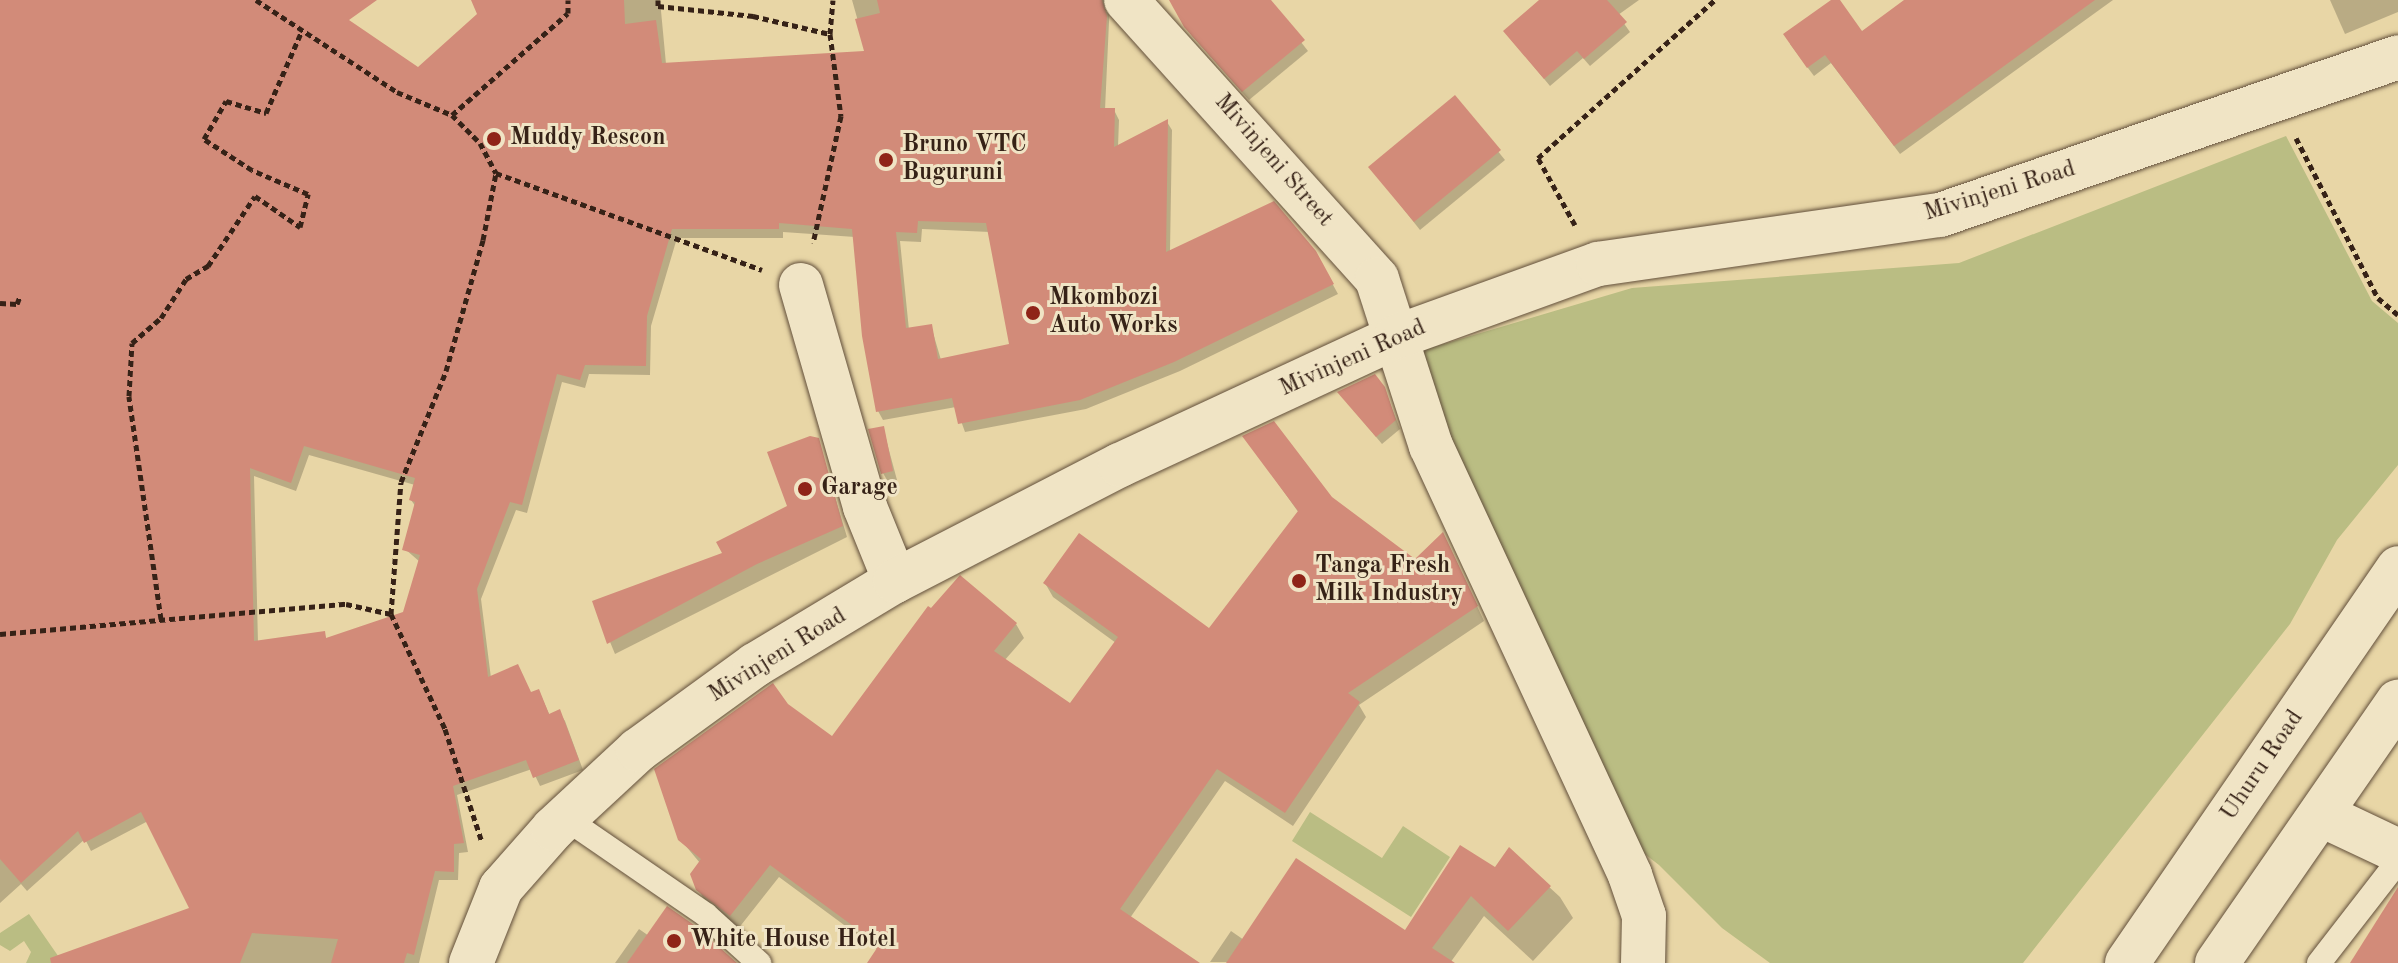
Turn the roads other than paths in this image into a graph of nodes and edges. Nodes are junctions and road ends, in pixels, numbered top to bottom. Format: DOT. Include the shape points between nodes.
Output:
graph roads {
  1 [pos="1126,0"];
  2 [pos="2398,57"];
  3 [pos="801,285"];
  4 [pos="1396,337"];
  5 [pos="2398,568"];
  6 [pos="895,581"];
  7 [pos="2398,702"];
  8 [pos="2322,815"];
  9 [pos="565,818"];
  10 [pos="2398,851"];
  11 [pos="2398,861"];
  12 [pos="471,963"];
  13 [pos="759,963"];
  14 [pos="1635,963"];
  15 [pos="1644,963"];
  16 [pos="2127,963"];
  17 [pos="2217,963"];
  18 [pos="2319,963"];
  1 -- 4 [label="street, Mivinjeni Street" via="1377,279"];
  2 -- 4 [label="street, Mivinjeni Road" via="1940,215 1598,264"];
  3 -- 6 [label="street" via="865,507"];
  4 -- 6 [label="street, Mivinjeni Road" via="1120,465"];
  4 -- 15 [label="street, Mivinjeni Street" via="1431,446 1630,875 1644,916"];
  5 -- 16 [label="street, Uhuru Road"];
  6 -- 9 [label="street, Mivinjeni Road" via="755,665 638,750"];
  7 -- 8 [label="street"];
  8 -- 10 [label="street"];
  8 -- 17 [label="street"];
  9 -- 12 [label="street, Mivinjeni Road" via="501,888"];
  9 -- 13 [label="lane" via="706,915"];
  11 -- 18 [label="lane"];
  14 -- 15 [label="street"];
}
